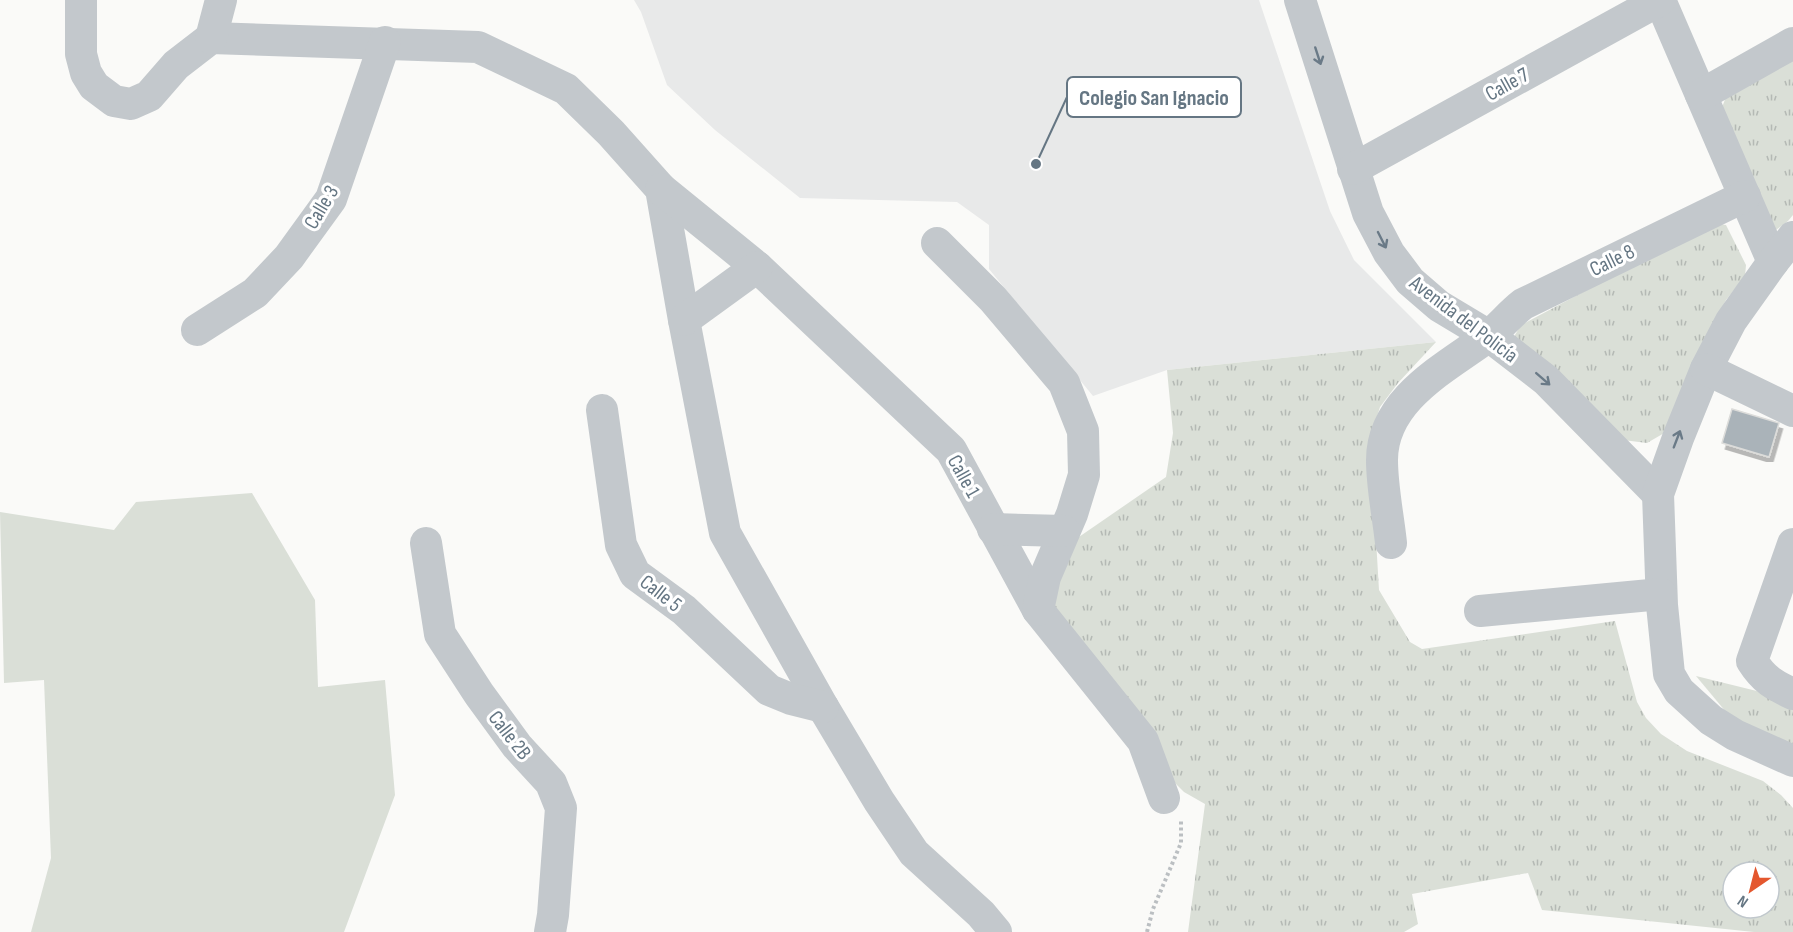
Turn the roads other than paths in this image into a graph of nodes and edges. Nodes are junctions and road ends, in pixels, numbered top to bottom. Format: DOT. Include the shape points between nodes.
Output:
graph roads {
  1 [pos="81,0"];
  2 [pos="221,0"];
  3 [pos="1300,0"];
  4 [pos="1660,0"];
  5 [pos="211,38"];
  6 [pos="385,42"];
  7 [pos="1793,43"];
  8 [pos="1701,95"];
  9 [pos="1353,169"];
  10 [pos="661,189"];
  11 [pos="1744,196"];
  12 [pos="1793,237"];
  13 [pos="937,243"];
  14 [pos="1773,262"];
  15 [pos="757,267"];
  16 [pos="684,320"];
  17 [pos="197,330"];
  18 [pos="1489,336"];
  19 [pos="1706,369"];
  20 [pos="602,410"];
  21 [pos="1793,411"];
  22 [pos="1658,494"];
  23 [pos="993,529"];
  24 [pos="1064,531"];
  25 [pos="426,543"];
  26 [pos="1391,543"];
  27 [pos="1793,544"];
  28 [pos="1661,594"];
  29 [pos="1038,610"];
  30 [pos="1480,611"];
  31 [pos="1793,694"];
  32 [pos="823,707"];
  33 [pos="1793,761"];
  34 [pos="1164,798"];
  35 [pos="549,932"];
  36 [pos="996,932"];
  1 -- 5 [label="street" via="81,54 86,73 94,86 114,101 131,104 149,96 176,65"];
  2 -- 5 [label="street"];
  3 -- 9 [label="street, Avenida del Policía, one-way"];
  4 -- 8 [label="street"];
  4 -- 9 [label="street, Calle 7"];
  5 -- 6 [label="street, Calle 1"];
  6 -- 10 [label="street, Calle 1" via="478,47 566,89"];
  6 -- 17 [label="street, Calle 3" via="331,199 289,257 255,293"];
  7 -- 8 [label="street"];
  8 -- 11 [label="street"];
  9 -- 18 [label="street, Avenida del Policía, one-way" via="1368,213 1389,253 1410,281 1439,306"];
  10 -- 15 [label="street, Calle 1"];
  10 -- 16 [label="street"];
  11 -- 14 [label="street"];
  11 -- 18 [label="street, Calle 8" via="1523,304"];
  12 -- 14 [label="street"];
  13 -- 24 [label="street" via="993,299 1064,383 1083,431 1084,476"];
  14 -- 19 [label="street" via="1731,321"];
  15 -- 16 [label="street"];
  15 -- 23 [label="street, Calle 1" via="951,450"];
  16 -- 32 [label="street" via="725,533"];
  18 -- 22 [label="street, Avenida del Policía, one-way" via="1546,380"];
  18 -- 26 [label="street, Calle 8" via="1419,385 1394,418 1382,458"];
  19 -- 21 [label="street"];
  22 -- 19 [label="street, one-way"];
  20 -- 32 [label="street, Calle 5" via="621,545 635,574 684,610 769,690"];
  22 -- 28 [label="street"];
  23 -- 24 [label="street"];
  23 -- 29 [label="street, Calle 1"];
  24 -- 29 [label="street" via="1045,577"];
  25 -- 35 [label="street, Calle 2B" via="440,634 510,737 551,783 561,808"];
  27 -- 31 [label="street" via="1752,661 1773,684"];
  28 -- 30 [label="street"];
  28 -- 33 [label="street" via="1669,675 1679,691 1735,735"];
  29 -- 34 [label="street, Calle 1" via="1143,741"];
  32 -- 36 [label="street" via="914,854"];
}
